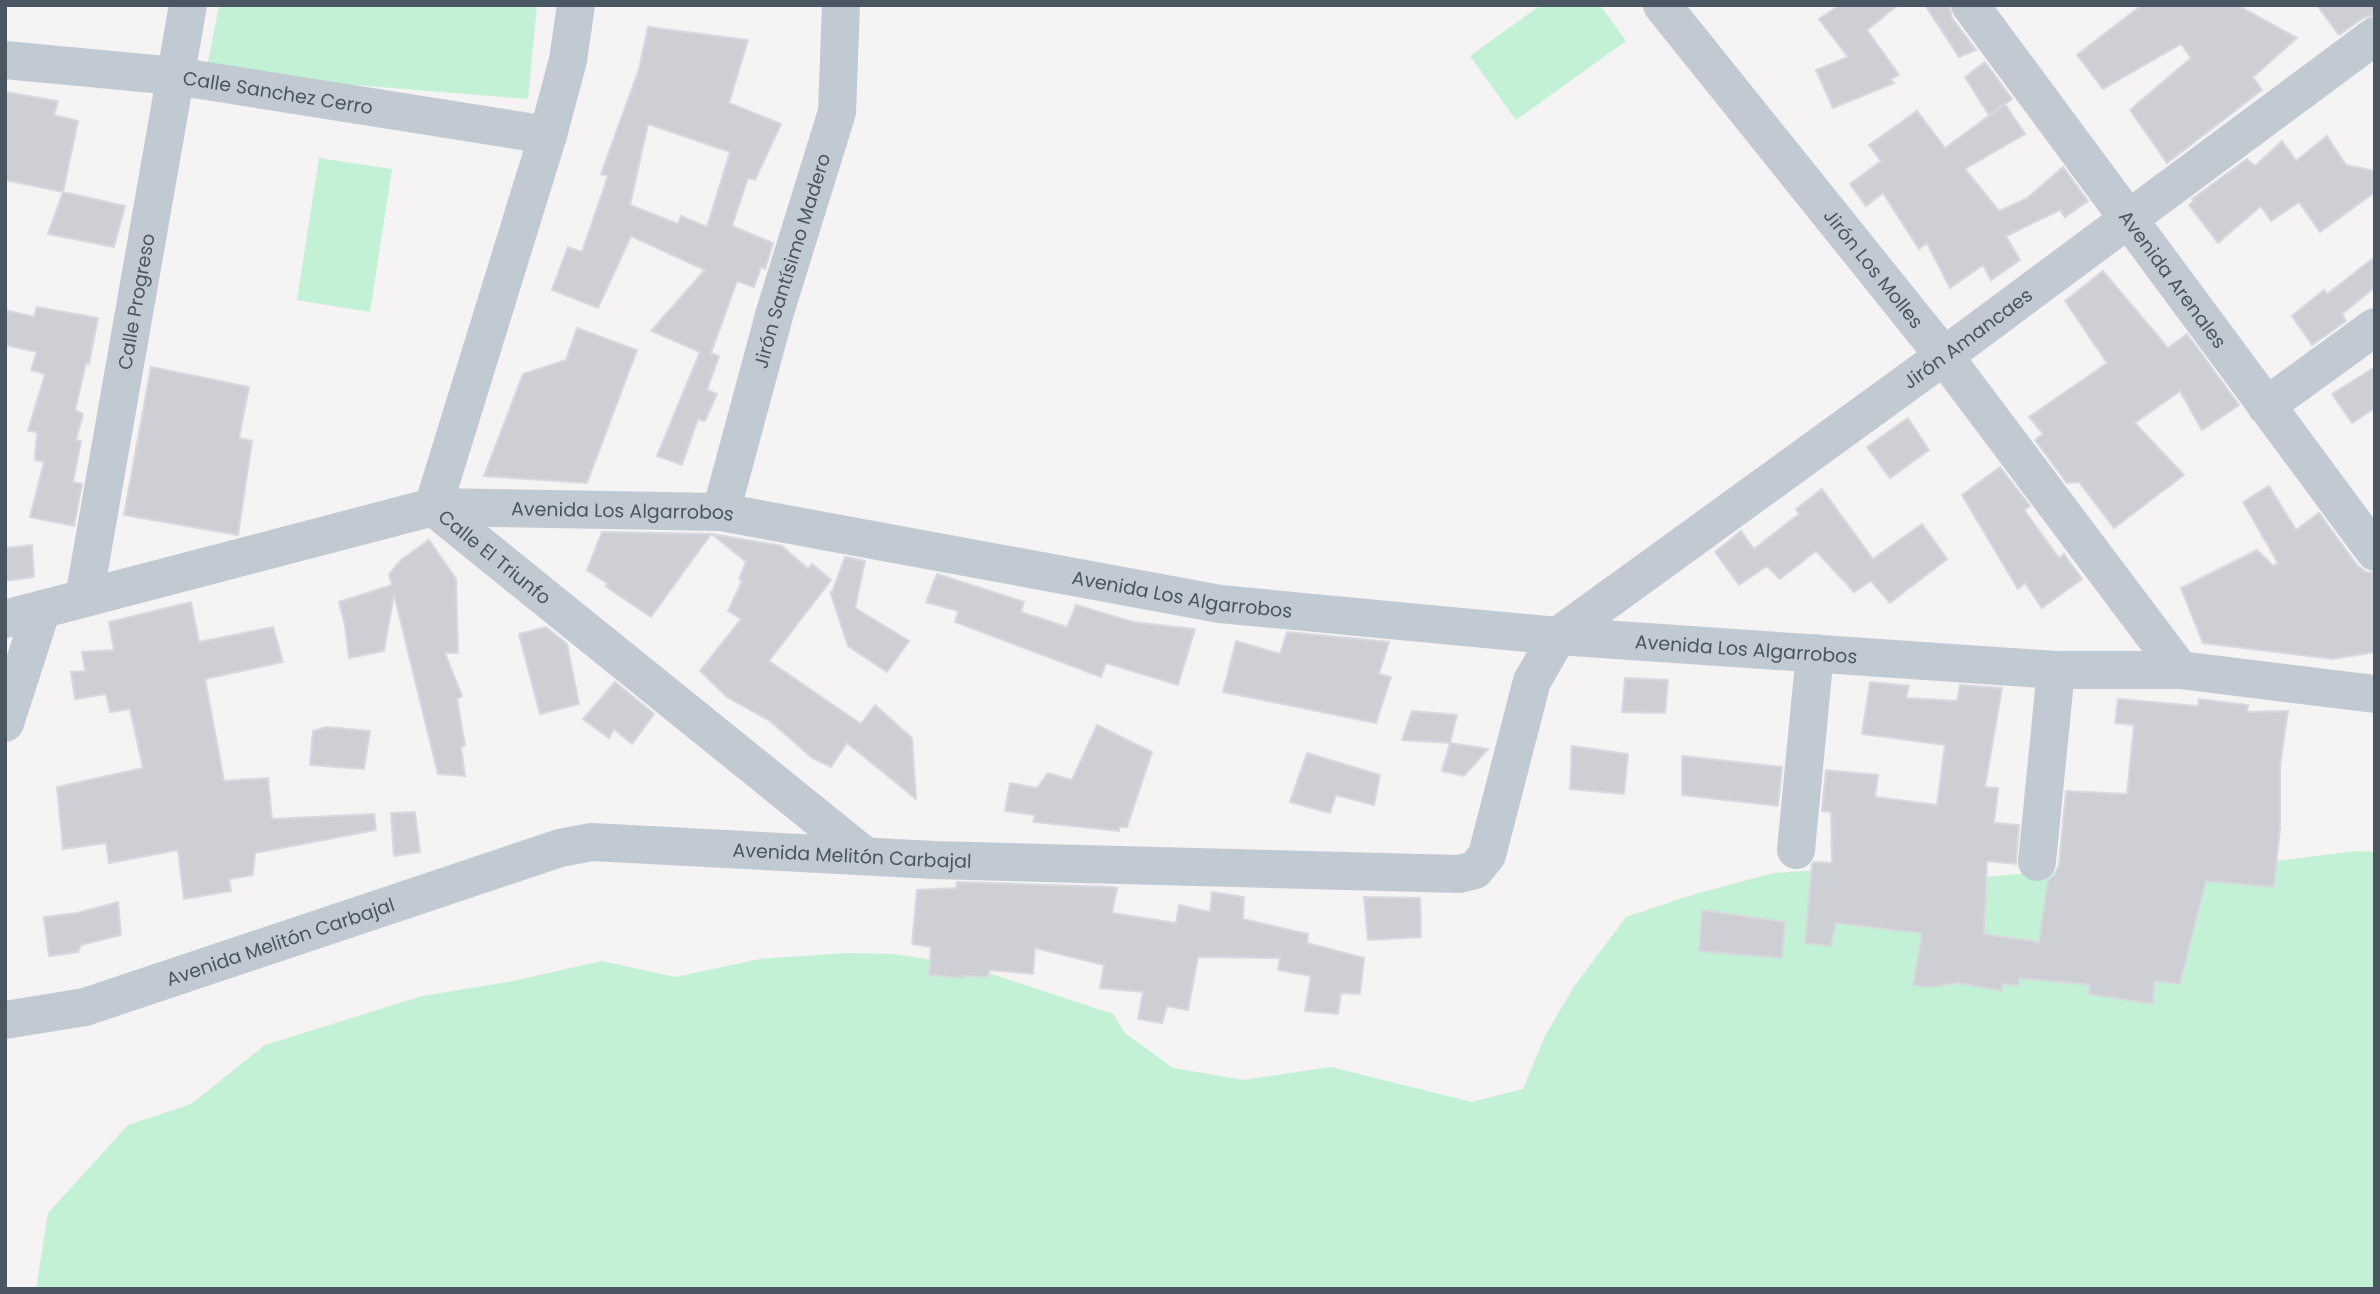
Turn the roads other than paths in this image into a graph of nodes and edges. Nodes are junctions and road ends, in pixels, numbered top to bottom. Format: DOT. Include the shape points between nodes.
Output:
graph roads {
  1 [pos="188,5"];
  2 [pos="576,5"];
  3 [pos="841,5"];
  4 [pos="1662,5"];
  5 [pos="1986,11"];
  6 [pos="2375,36"];
  7 [pos="5,60"];
  8 [pos="175,76"];
  9 [pos="548,135"];
  10 [pos="2127,219"];
  11 [pos="2375,327"];
  12 [pos="1944,356"];
  13 [pos="2266,406"];
  14 [pos="433,507"];
  15 [pos="720,512"];
  16 [pos="2375,552"];
  17 [pos="83,598"];
  18 [pos="42,608"];
  19 [pos="5,619"];
  20 [pos="1558,636"];
  21 [pos="1815,653"];
  22 [pos="2056,670"];
  23 [pos="2180,670"];
  24 [pos="2375,694"];
  25 [pos="5,723"];
  26 [pos="1796,850"];
  27 [pos="865,856"];
  28 [pos="2037,862"];
  29 [pos="5,1020"];
  1 -- 8 [label="street, Calle Progreso"];
  2 -- 9 [label="street, Calle El Triunfo" via="569,60"];
  3 -- 15 [label="street, Jirón Santísimo Madero" via="837,112"];
  4 -- 12 [label="street, Jirón Los Molles"];
  5 -- 10 [label="street, Avenida Arenales"];
  6 -- 10 [label="street, Jirón Amancaes"];
  7 -- 8 [label="street, Calle Sanchez Cerro"];
  8 -- 9 [label="street, Calle Sanchez Cerro"];
  8 -- 17 [label="street, Calle Progreso"];
  9 -- 14 [label="street, Calle El Triunfo"];
  10 -- 12 [label="street, Jirón Amancaes"];
  10 -- 13 [label="street, Avenida Arenales"];
  11 -- 13 [label="street"];
  12 -- 20 [label="street, Jirón Amancaes"];
  12 -- 23 [label="street, Jirón Los Molles"];
  13 -- 16 [label="street, Avenida Arenales"];
  14 -- 15 [label="street, Avenida Los Algarrobos"];
  14 -- 17 [label="street, Avenida Los Algarrobos"];
  14 -- 27 [label="street, Calle El Triunfo"];
  15 -- 20 [label="street, Avenida Los Algarrobos" via="1220,604"];
  17 -- 18 [label="street, Avenida Los Algarrobos"];
  18 -- 19 [label="street, Avenida Los Algarrobos"];
  18 -- 25 [label="street"];
  20 -- 21 [label="street, Avenida Los Algarrobos"];
  20 -- 27 [label="street, Avenida Melitón Carbajal" via="1532,681 1487,855 1475,870 1460,874"];
  21 -- 22 [label="street, Avenida Los Algarrobos"];
  21 -- 26 [label="street"];
  22 -- 23 [label="street, Avenida Los Algarrobos"];
  22 -- 28 [label="street"];
  23 -- 24 [label="street, Avenida Los Algarrobos"];
  27 -- 29 [label="street, Avenida Melitón Carbajal" via="592,842 571,846 85,1007"];
}
